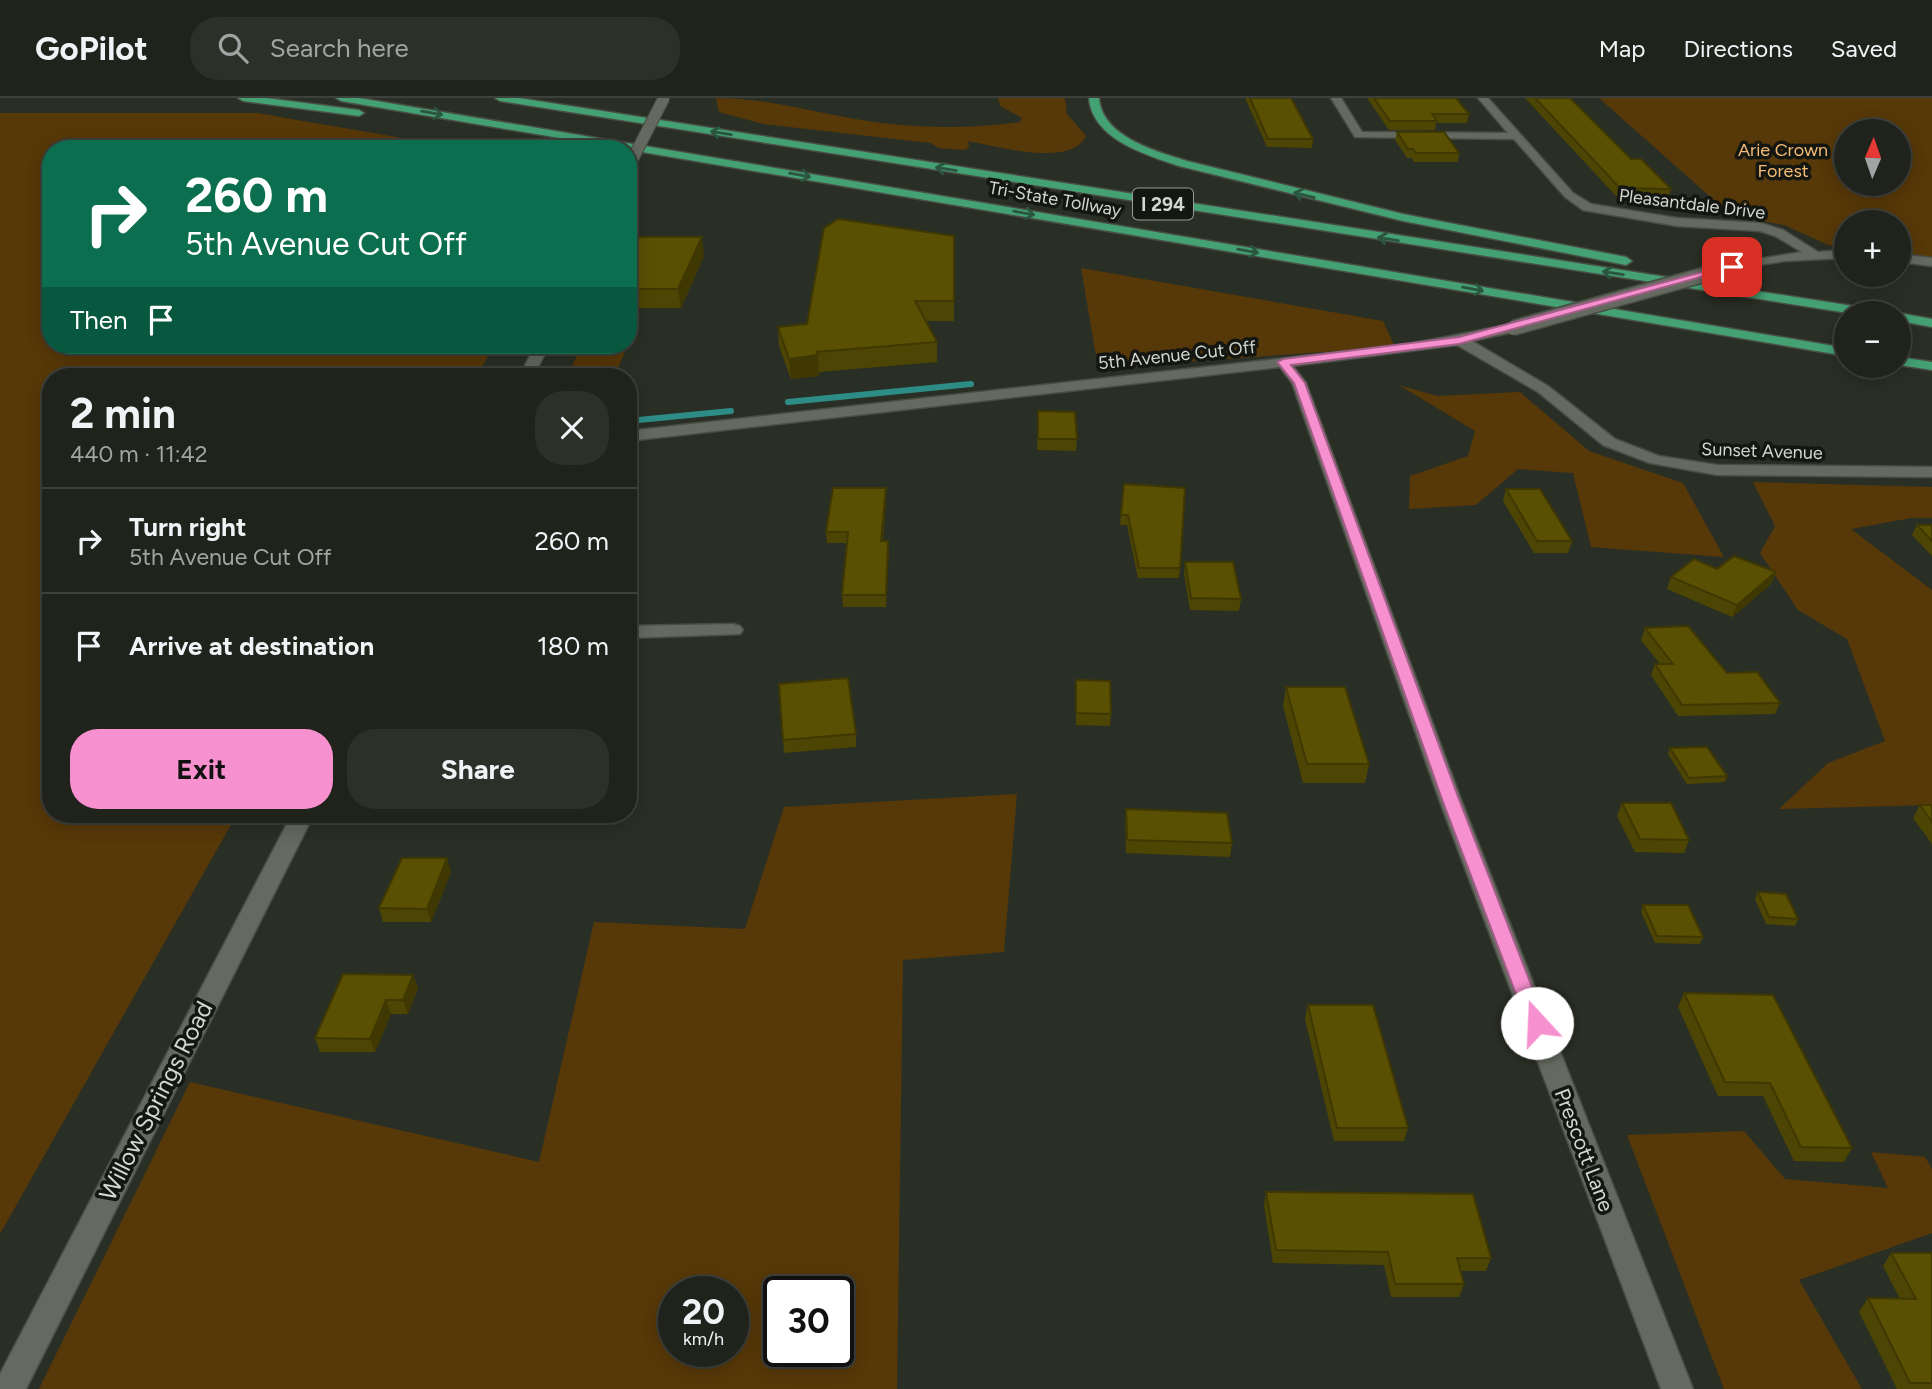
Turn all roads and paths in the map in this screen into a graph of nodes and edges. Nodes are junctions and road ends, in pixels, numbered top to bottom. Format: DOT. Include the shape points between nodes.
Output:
graph roads {
  1 [pos="243,98"];
  2 [pos="341,98"];
  3 [pos="500,98"];
  4 [pos="664,98"];
  5 [pos="1094,98"];
  6 [pos="1336,98"];
  7 [pos="1483,98"];
  8 [pos="1515,136"];
  9 [pos="530,140"];
  10 [pos="590,140"];
  11 [pos="637,148"];
  12 [pos="637,150"];
  13 [pos="637,154"];
  14 [pos="733,164"];
  15 [pos="1813,254"];
  16 [pos="1834,254"];
  17 [pos="1911,259"];
  18 [pos="1932,262"];
  19 [pos="1826,306"];
  20 [pos="1834,307"];
  21 [pos="1911,319"];
  22 [pos="1932,323"];
  23 [pos="1459,340"];
  24 [pos="1834,350"];
  25 [pos="1283,362"];
  26 [pos="1911,362"];
  27 [pos="1932,366"];
  28 [pos="637,435"];
  29 [pos="1932,472"];
  30 [pos="733,630"];
  31 [pos="637,632"];
  32 [pos="298,823"];
  33 [pos="9,1389"];
  34 [pos="1677,1389"];
  1 -- 9 [label="highway"];
  2 -- 10 [label="highway, Tri-State Tollway / I 294, one-way"];
  19 -- 3 [label="highway, Tri-State Tollway / I 294, one-way"];
  4 -- 12 [label="street, bridge"];
  19 -- 5 [label="highway, one-way" via="1642,264 1401,218 1195,167 1158,155 1111,130 1100,120"];
  6 -- 8 [label="street" via="1359,135"];
  7 -- 8 [label="street, Pleasantdale Drive"];
  8 -- 15 [label="street, Pleasantdale Drive" via="1569,195 1587,207 1677,222 1761,228 1779,233"];
  11 -- 14 [label="highway, Tri-State Tollway / I 294, one-way"];
  13 -- 14 [label="highway"];
  14 -- 24 [label="highway, Tri-State Tollway / I 294, one-way"];
  15 -- 16 [label="street, 5th Avenue Cut Off"];
  15 -- 23 [label="street, 5th Avenue Cut Off, bridge" via="1751,262"];
  17 -- 18 [label="street"];
  19 -- 20 [label="highway, Tri-State Tollway / I 294"];
  21 -- 22 [label="highway"];
  23 -- 25 [label="street, 5th Avenue Cut Off"];
  23 -- 29 [label="street, Sunset Avenue" via="1543,389 1609,442 1656,460 1717,470"];
  25 -- 28 [label="street, 5th Avenue Cut Off"];
  25 -- 34 [label="street, Prescott Lane" via="1299,383 1451,802"];
  26 -- 27 [label="highway"];
  30 -- 31 [label="street"];
  32 -- 33 [label="street, Willow Springs Road"];
}
